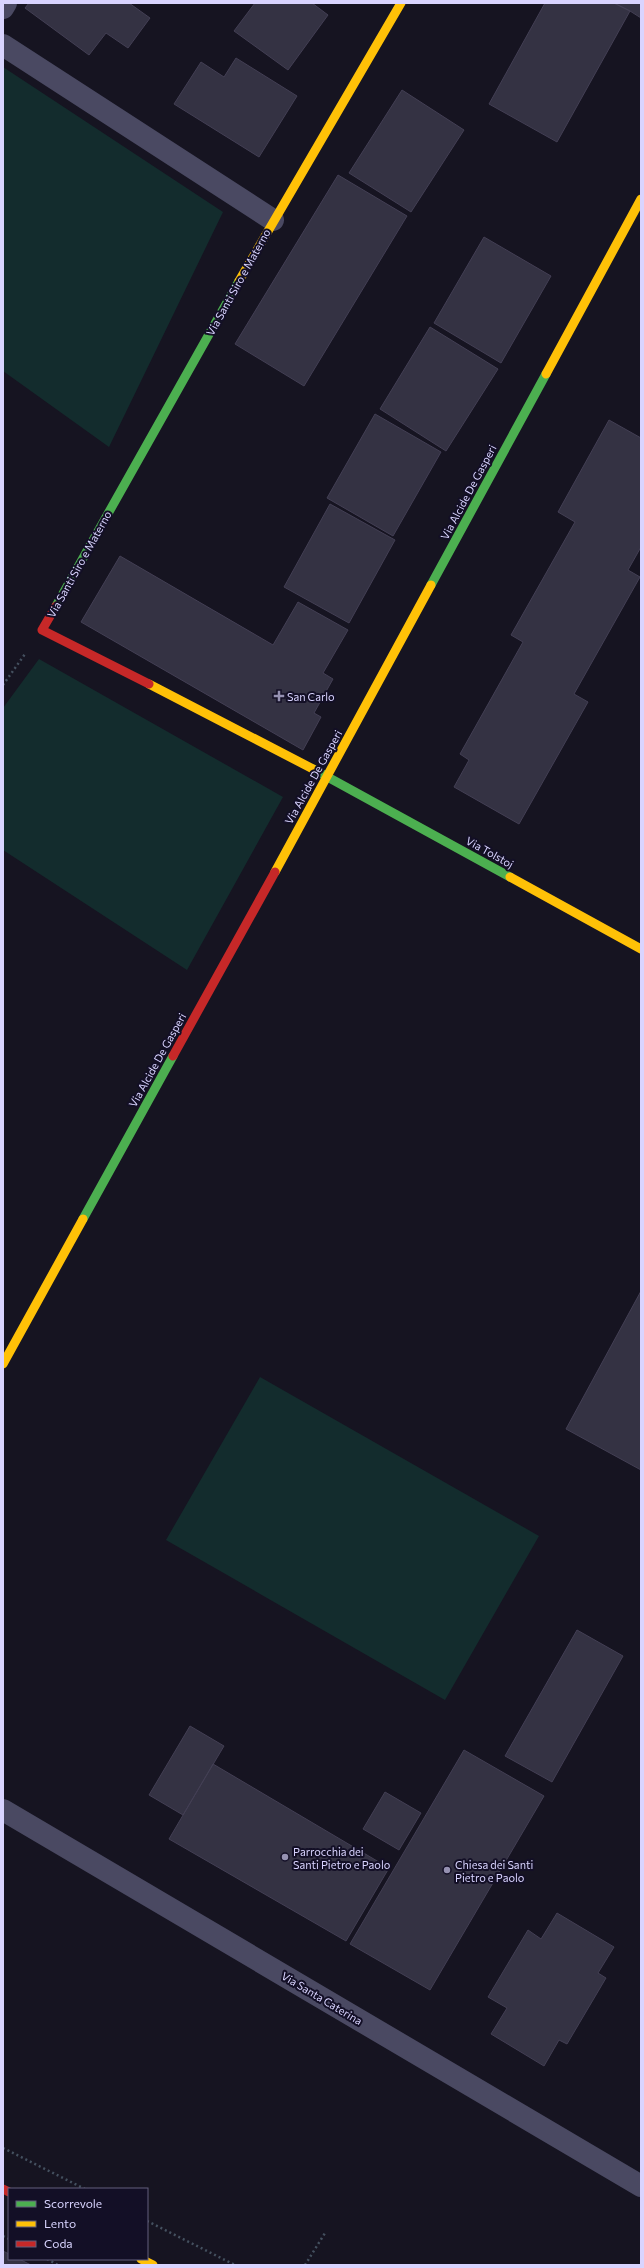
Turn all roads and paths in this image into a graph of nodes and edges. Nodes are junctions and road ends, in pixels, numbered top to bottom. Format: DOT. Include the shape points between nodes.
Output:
graph roads {
  1 [pos="6,3"];
  2 [pos="401,3"];
  3 [pos="3,8"];
  4 [pos="3,44"];
  5 [pos="641,198"];
  6 [pos="273,220"];
  7 [pos="42,630"];
  8 [pos="3,685"];
  9 [pos="328,776"];
  10 [pos="641,949"];
  11 [pos="3,1364"];
  12 [pos="3,1810"];
  13 [pos="3,2148"];
  14 [pos="641,2186"];
  15 [pos="83,2188"];
  16 [pos="148,2222"];
  17 [pos="325,2233"];
  18 [pos="48,2260"];
  19 [pos="143,2260"];
  20 [pos="58,2265"];
  21 [pos="153,2265"];
  22 [pos="234,2265"];
  23 [pos="305,2265"];
  1 -- 3 [label="street"];
  2 -- 6 [label="street, Via Santi Siro e Materno"];
  4 -- 6 [label="street, Via Santi Siro e Materno"];
  5 -- 9 [label="street, Via Alcide De Gasperi"];
  6 -- 7 [label="street, Via Santi Siro e Materno"];
  7 -- 8 [label="path"];
  7 -- 9 [label="street, Via Santi Siro e Materno"];
  9 -- 10 [label="street, Via Tolstoj"];
  9 -- 11 [label="street, Via Alcide De Gasperi"];
  12 -- 14 [label="street, Via Santa Caterina"];
  13 -- 15 [label="path"];
  16 -- 22 [label="path"];
  17 -- 23 [label="path"];
  18 -- 20 [label="path"];
  19 -- 21 [label="street"];
}
